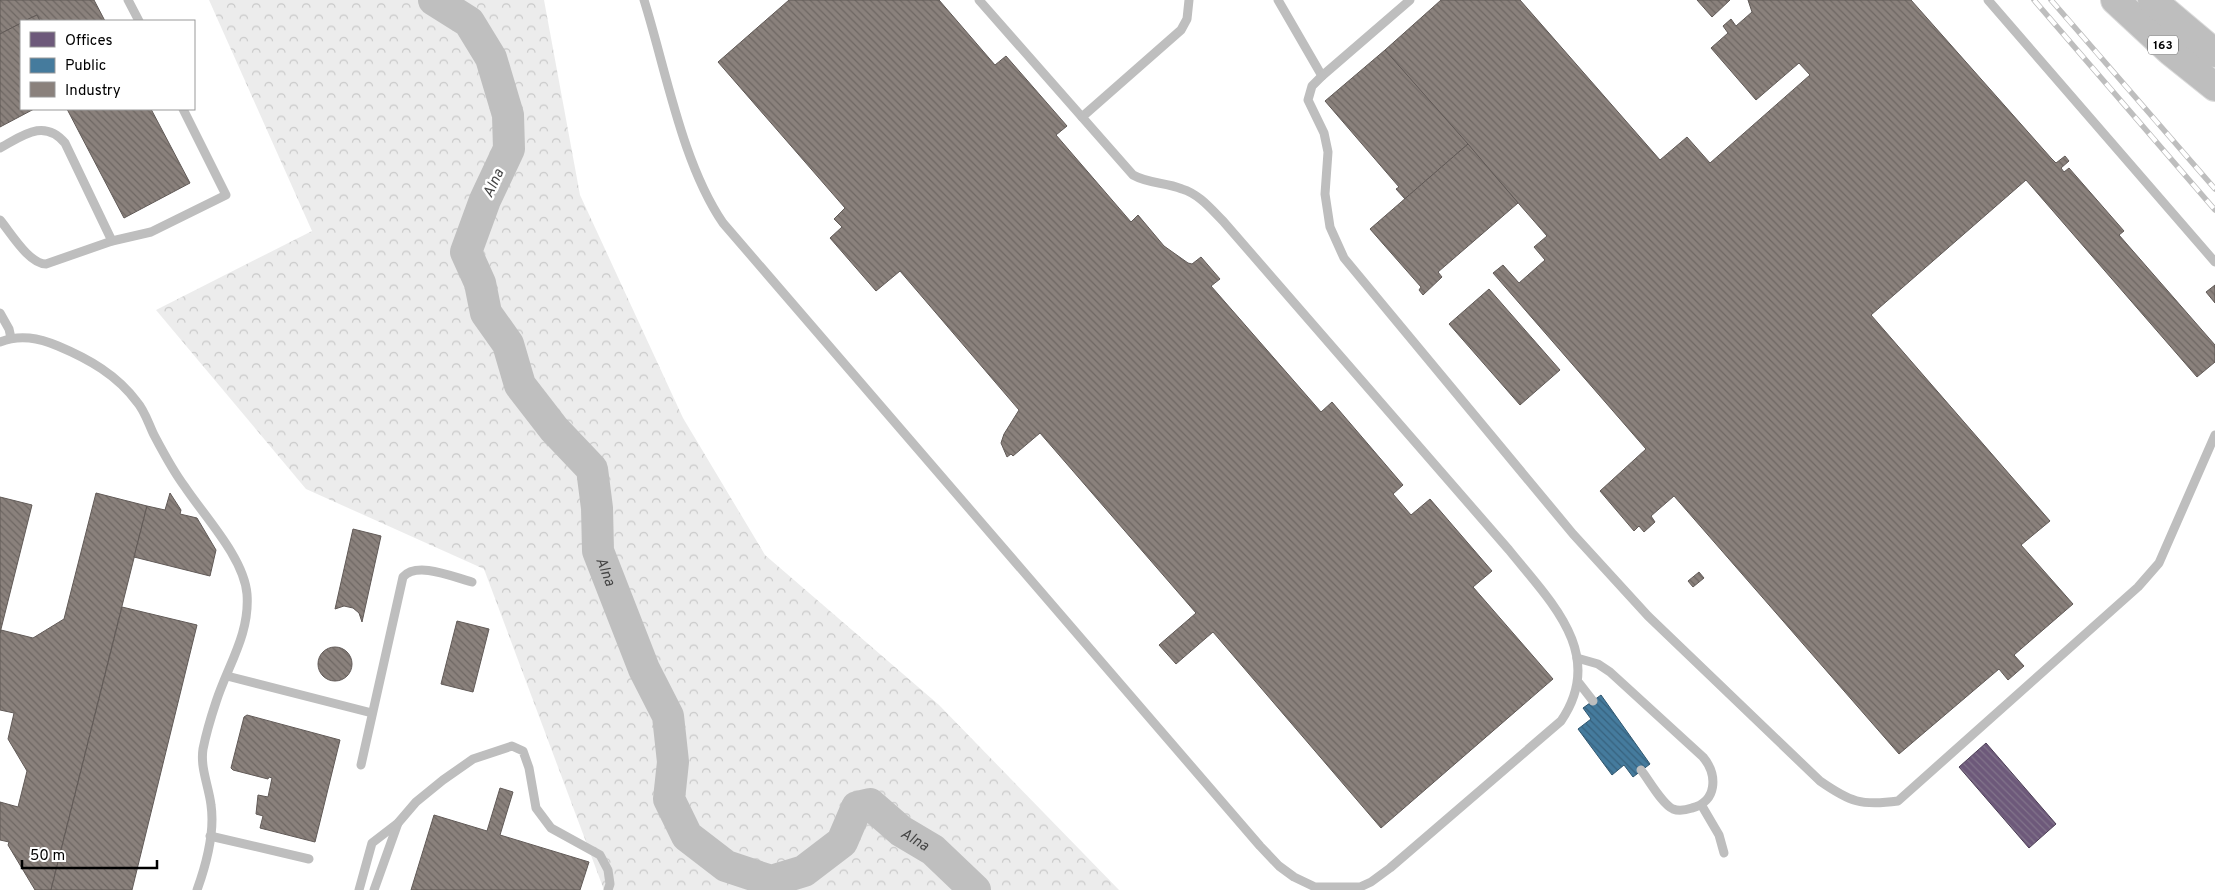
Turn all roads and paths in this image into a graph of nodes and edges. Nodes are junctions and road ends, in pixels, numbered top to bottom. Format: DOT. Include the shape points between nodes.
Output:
graph roads {
  1 [pos="128,0"];
  2 [pos="644,0"];
  3 [pos="979,0"];
  4 [pos="1189,0"];
  5 [pos="1278,0"];
  6 [pos="1410,0"];
  7 [pos="1988,0"];
  8 [pos="2115,0"];
  9 [pos="2152,0"];
  10 [pos="138,20"];
  11 [pos="2215,54"];
  12 [pos="1322,76"];
  13 [pos="2215,87"];
  14 [pos="184,110"];
  15 [pos="1082,117"];
  16 [pos="0,148"];
  17 [pos="0,220"];
  18 [pos="112,241"];
  19 [pos="2215,262"];
  20 [pos="0,313"];
  21 [pos="11,338"];
  22 [pos="0,342"];
  23 [pos="2215,435"];
  24 [pos="472,582"];
  25 [pos="1577,658"];
  26 [pos="226,676"];
  27 [pos="1579,683"];
  28 [pos="1593,701"];
  29 [pos="372,713"];
  30 [pos="362,765"];
  31 [pos="1642,770"];
  32 [pos="1702,806"];
  33 [pos="398,823"];
  34 [pos="210,836"];
  35 [pos="1724,853"];
  36 [pos="309,859"];
  37 [pos="197,890"];
  38 [pos="359,890"];
  39 [pos="374,890"];
  40 [pos="608,890"];
  1 -- 10 [label="lane"];
  2 -- 27 [label="lane" via="686,142 712,206 723,223 1260,846 1294,877 1315,887 1351,888 1371,882 1561,721 1571,706"];
  3 -- 15 [label="lane"];
  4 -- 15 [label="lane" via="1187,19 1181,30"];
  5 -- 12 [label="lane"];
  6 -- 12 [label="lane"];
  7 -- 19 [label="lane"];
  8 -- 13 [label="highway, 163"];
  9 -- 11 [label="highway, 163"];
  12 -- 23 [label="lane" via="1312,86 1308,100 1324,133 1328,152 1325,194 1330,227 1344,258 1573,534 1648,616 1820,781 1845,798 1874,804 1898,801 2138,587 2159,563"];
  14 -- 18 [label="lane" via="226,195 151,232"];
  15 -- 25 [label="lane" via="1133,175 1151,183 1184,189 1222,221 1549,599 1567,626"];
  16 -- 18 [label="lane" via="37,131 59,135"];
  17 -- 18 [label="lane" via="32,259 40,264 53,263"];
  20 -- 21 [label="lane"];
  21 -- 22 [label="lane"];
  21 -- 26 [label="lane" via="35,339 86,357 139,403 169,464 242,574 248,609 244,630"];
  24 -- 29 [label="lane" via="423,569 408,572 403,577"];
  25 -- 27 [label="lane"];
  25 -- 32 [label="lane" via="1598,664 1610,672 1703,756 1712,773 1712,786 1711,795"];
  26 -- 29 [label="lane"];
  26 -- 34 [label="lane" via="203,750 211,806"];
  27 -- 28 [label="lane"];
  29 -- 30 [label="lane"];
  31 -- 32 [label="lane" via="1665,803 1674,810"];
  32 -- 35 [label="lane" via="1719,835"];
  33 -- 38 [label="lane" via="372,843"];
  33 -- 39 [label="lane"];
  33 -- 40 [label="lane" via="416,802 473,759 512,746 523,751 536,808 551,828 600,855 608,870"];
  34 -- 36 [label="lane"];
  34 -- 37 [label="lane"];
}
